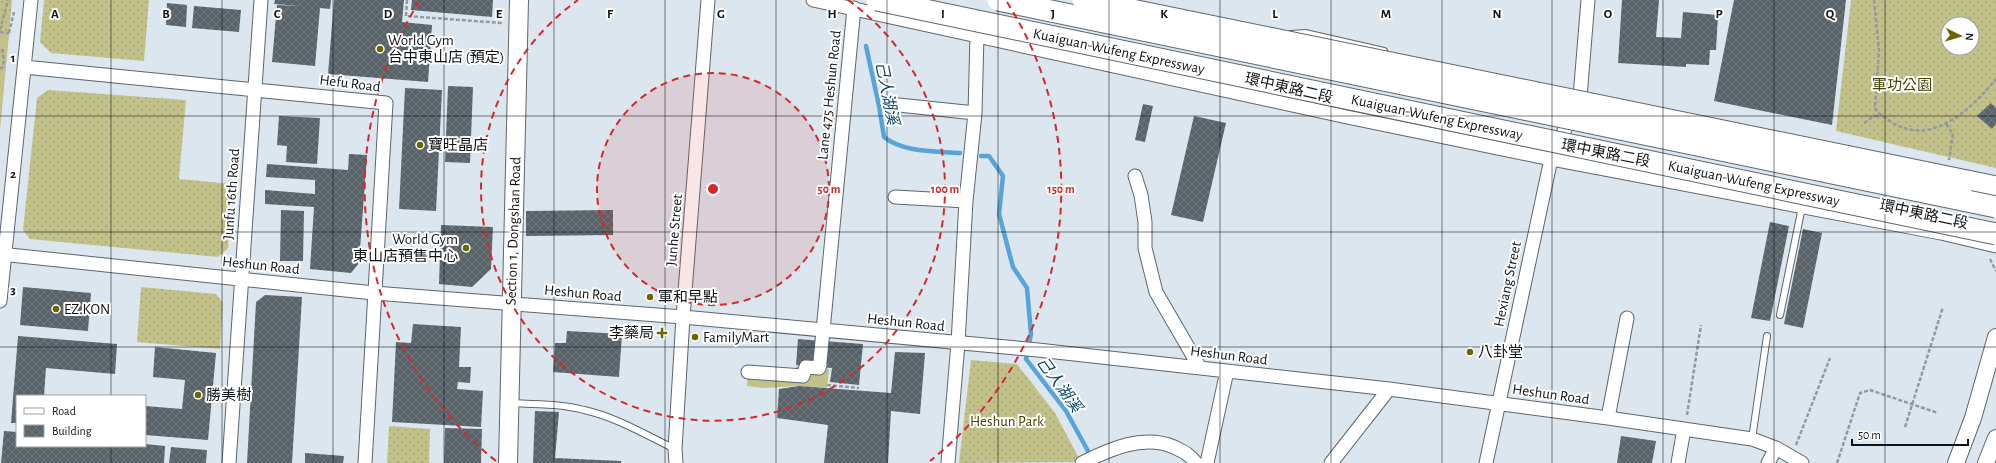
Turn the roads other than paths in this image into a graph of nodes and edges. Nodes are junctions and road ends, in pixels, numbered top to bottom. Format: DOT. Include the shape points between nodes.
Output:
graph roads {
  1 [pos="31,0"];
  2 [pos="261,0"];
  3 [pos="519,0"];
  4 [pos="708,0"];
  5 [pos="812,0"];
  6 [pos="877,0"];
  7 [pos="998,0"];
  8 [pos="1044,0"];
  9 [pos="1588,0"];
  10 [pos="1092,4"];
  11 [pos="854,8"];
  12 [pos="976,35"];
  13 [pos="1234,38"];
  14 [pos="1391,53"];
  15 [pos="1090,60"];
  16 [pos="24,67"];
  17 [pos="1489,76"];
  18 [pos="255,88"];
  19 [pos="1580,97"];
  20 [pos="889,104"];
  21 [pos="1573,112"];
  22 [pos="975,113"];
  23 [pos="1680,115"];
  24 [pos="1551,158"];
  25 [pos="1135,176"];
  26 [pos="1996,187"];
  27 [pos="1996,196"];
  28 [pos="895,197"];
  29 [pos="966,201"];
  30 [pos="1802,206"];
  31 [pos="1996,207"];
  32 [pos="1996,234"];
  33 [pos="1991,250"];
  34 [pos="2,254"];
  35 [pos="240,278"];
  36 [pos="374,293"];
  37 [pos="0,301"];
  38 [pos="511,303"];
  39 [pos="1780,315"];
  40 [pos="683,317"];
  41 [pos="1627,318"];
  42 [pos="822,330"];
  43 [pos="1767,336"];
  44 [pos="1996,337"];
  45 [pos="958,343"];
  46 [pos="1200,368"];
  47 [pos="1227,371"];
  48 [pos="748,372"];
  49 [pos="1389,389"];
  50 [pos="509,403"];
  51 [pos="1497,403"];
  52 [pos="1608,418"];
  53 [pos="1684,428"];
  54 [pos="1996,438"];
  55 [pos="1752,439"];
  56 [pos="1776,448"];
  57 [pos="675,449"];
  58 [pos="1796,460"];
  59 [pos="228,463"];
  60 [pos="365,463"];
  61 [pos="508,463"];
  62 [pos="676,463"];
  63 [pos="948,463"];
  64 [pos="1082,463"];
  65 [pos="1196,463"];
  66 [pos="1207,463"];
  67 [pos="1331,463"];
  68 [pos="1486,463"];
  69 [pos="1678,463"];
  70 [pos="1768,463"];
  71 [pos="1956,463"];
  72 [pos="1986,463"];
  1 -- 16 [label="street"];
  2 -- 18 [label="street, Junfu 16th Road"];
  3 -- 38 [label="main road, Section 1, Dongshan Road"];
  4 -- 40 [label="street, Junhe Street"];
  5 -- 11 [label="street, 環中東路二段"];
  6 -- 32 [label="highway, Kuaiguan-Wufeng Expressway, bridge"];
  7 -- 31 [label="highway, Kuaiguan-Wufeng Expressway, bridge"];
  8 -- 10 [label="street, 環中東路二段"];
  9 -- 19 [label="street"];
  10 -- 15 [label="street"];
  10 -- 21 [label="street, 環中東路二段"];
  10 -- 26 [label="highway, bridge"];
  11 -- 12 [label="street, 環中東路二段"];
  11 -- 42 [label="street, Lane 475 Heshun Road"];
  12 -- 15 [label="street, 環中東路二段"];
  12 -- 22 [label="street"];
  13 -- 14 [label="lane" via="1305,33"];
  15 -- 24 [label="street, 環中東路二段" via="1347,117"];
  16 -- 18 [label="street, Hefu Road"];
  16 -- 34 [label="street"];
  17 -- 19 [label="lane"];
  18 -- 35 [label="street, Junfu 16th Road"];
  18 -- 36 [label="street, Hefu Road" via="386,103"];
  19 -- 21 [label="street, Hexiang Street"];
  19 -- 23 [label="lane"];
  20 -- 22 [label="street"];
  21 -- 24 [label="street, Hexiang Street"];
  21 -- 27 [label="street, 環中東路二段"];
  22 -- 29 [label="street"];
  24 -- 30 [label="street, 環中東路二段"];
  24 -- 51 [label="street, Hexiang Street"];
  25 -- 46 [label="street" via="1145,222 1145,248 1156,292"];
  28 -- 29 [label="street"];
  29 -- 45 [label="street"];
  30 -- 33 [label="street, 環中東路二段" via="1941,233"];
  30 -- 39 [label="lane"];
  34 -- 35 [label="street, Heshun Road"];
  34 -- 37 [label="street"];
  35 -- 36 [label="street, Heshun Road"];
  35 -- 59 [label="street, Junfu 16th Road"];
  36 -- 38 [label="street, Heshun Road"];
  36 -- 60 [label="street, Hefu Road"];
  38 -- 40 [label="street, Heshun Road"];
  38 -- 50 [label="main road, Section 1, Dongshan Road"];
  40 -- 42 [label="street, Heshun Road"];
  40 -- 57 [label="street, Junhe Street"];
  41 -- 52 [label="street"];
  42 -- 45 [label="street, Heshun Road"];
  42 -- 48 [label="street, Lane 475 Heshun Road" via="819,368 806,367 803,376"];
  43 -- 55 [label="lane"];
  44 -- 71 [label="street" via="1973,418"];
  45 -- 46 [label="street, Heshun Road"];
  45 -- 63 [label="street"];
  46 -- 47 [label="street, Heshun Road"];
  47 -- 49 [label="street, Heshun Road"];
  47 -- 66 [label="street"];
  49 -- 51 [label="street, Heshun Road"];
  49 -- 67 [label="street"];
  50 -- 57 [label="lane" via="584,410 611,418"];
  50 -- 61 [label="main road, Section 1, Dongshan Road"];
  51 -- 52 [label="street, Heshun Road"];
  51 -- 68 [label="street, Hexiang Street"];
  52 -- 53 [label="street, Heshun Road"];
  53 -- 55 [label="street, Heshun Road"];
  53 -- 69 [label="street"];
  54 -- 72 [label="street"];
  55 -- 56 [label="street, Heshun Road"];
  56 -- 58 [label="street, Heshun Road"];
  56 -- 70 [label="street"];
  57 -- 62 [label="street, Junhe Street"];
  64 -- 65 [label="street" via="1133,443 1161,442 1189,454"];
}
